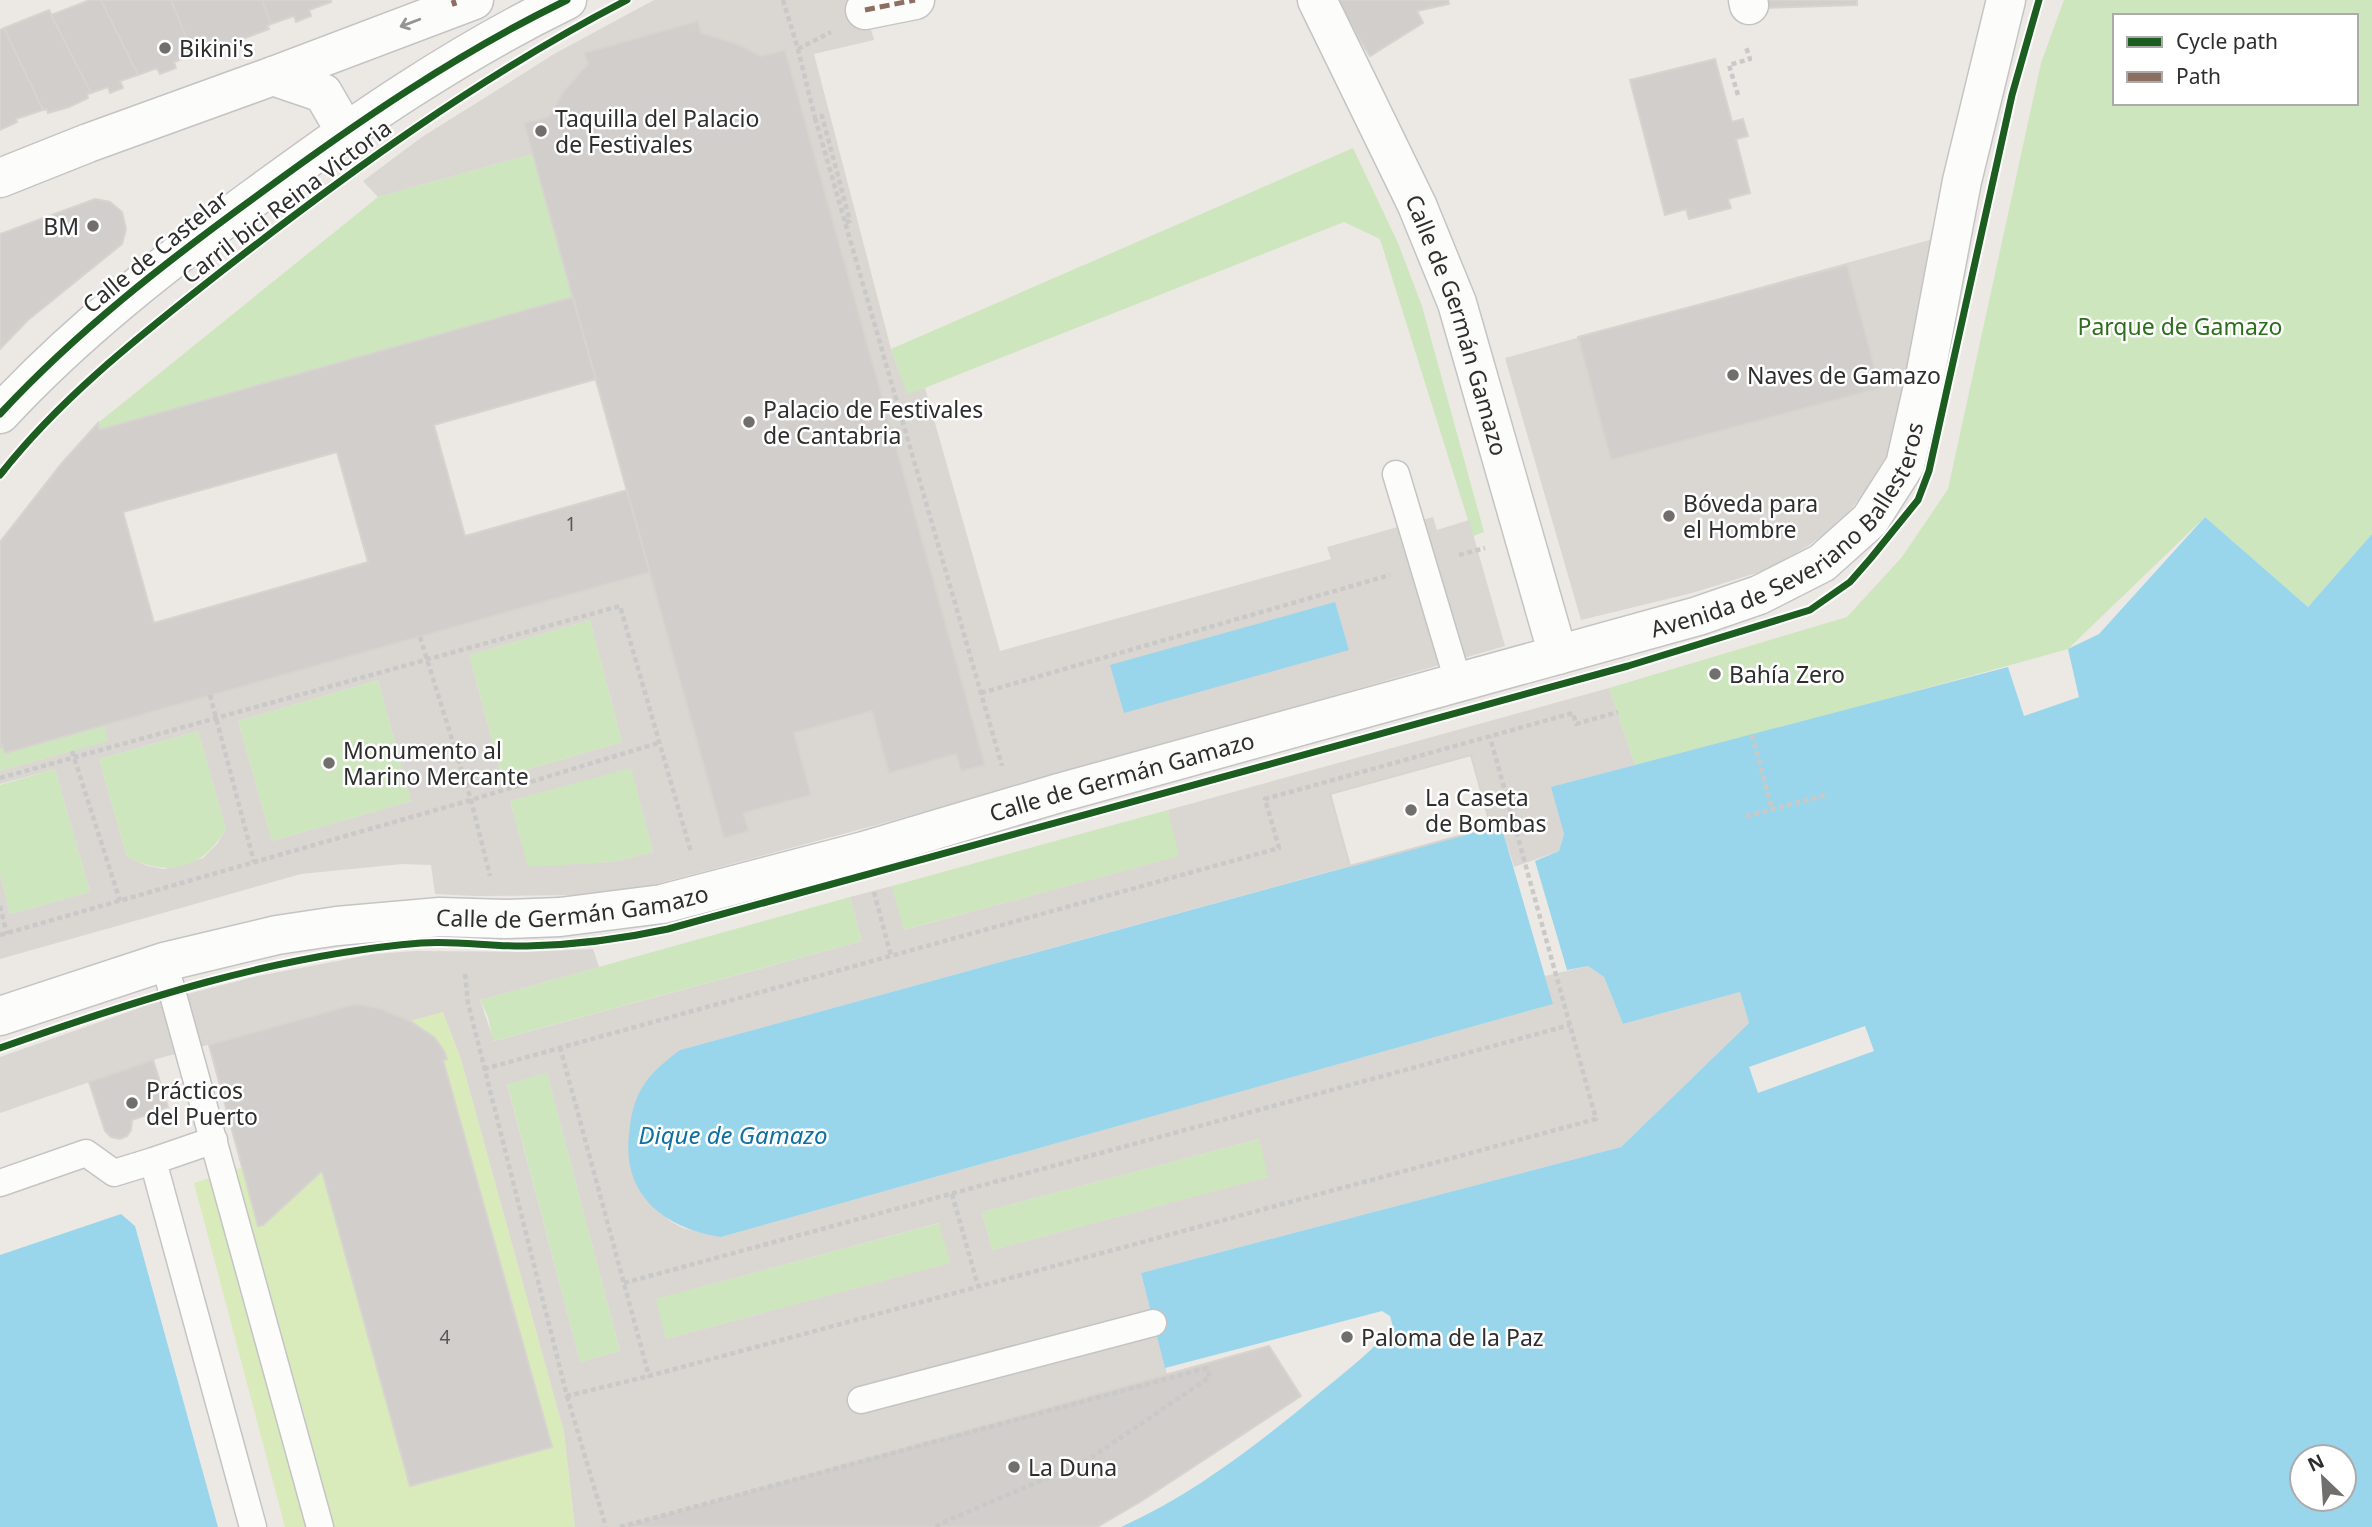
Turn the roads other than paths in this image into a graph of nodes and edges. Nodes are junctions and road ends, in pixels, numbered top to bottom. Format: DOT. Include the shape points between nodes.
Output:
graph roads {
  1 [pos="567,0"];
  2 [pos="915,0"];
  3 [pos="1317,0"];
  4 [pos="2006,0"];
  5 [pos="460,2"];
  6 [pos="865,10"];
  7 [pos="273,76"];
  8 [pos="345,131"];
  9 [pos="0,178"];
  10 [pos="0,414"];
  11 [pos="1396,474"];
  12 [pos="1558,655"];
  13 [pos="1458,681"];
  14 [pos="164,962"];
  15 [pos="0,1016"];
  16 [pos="214,1140"];
  17 [pos="153,1161"];
  18 [pos="0,1183"];
  19 [pos="1153,1323"];
  20 [pos="861,1401"];
  21 [pos="253,1527"];
  22 [pos="320,1527"];
  1 -- 8 [label="street, Calle de Castelar" via="510,28"];
  2 -- 6 [label="street"];
  3 -- 12 [label="street, Calle de Germán Gamazo" via="1432,238 1457,303"];
  4 -- 12 [label="street, Avenida de Severiano Ballesteros" via="1962,181 1905,465 1870,520 1822,563 1759,595 1698,617"];
  5 -- 7 [label="street, one-way"];
  7 -- 8 [label="street" via="323,93"];
  7 -- 9 [label="street"];
  8 -- 10 [label="street, Calle de Castelar" via="123,299 40,371"];
  11 -- 13 [label="lane"];
  12 -- 13 [label="street, Calle de Germán Gamazo"];
  13 -- 14 [label="street, Calle de Germán Gamazo" via="864,852 662,904 560,917 440,917 337,926"];
  14 -- 15 [label="street, Calle de Germán Gamazo"];
  14 -- 16 [label="lane"];
  16 -- 17 [label="lane"];
  16 -- 22 [label="lane"];
  17 -- 18 [label="lane" via="114,1173 86,1153"];
  17 -- 21 [label="lane"];
  19 -- 20 [label="lane"];
}
